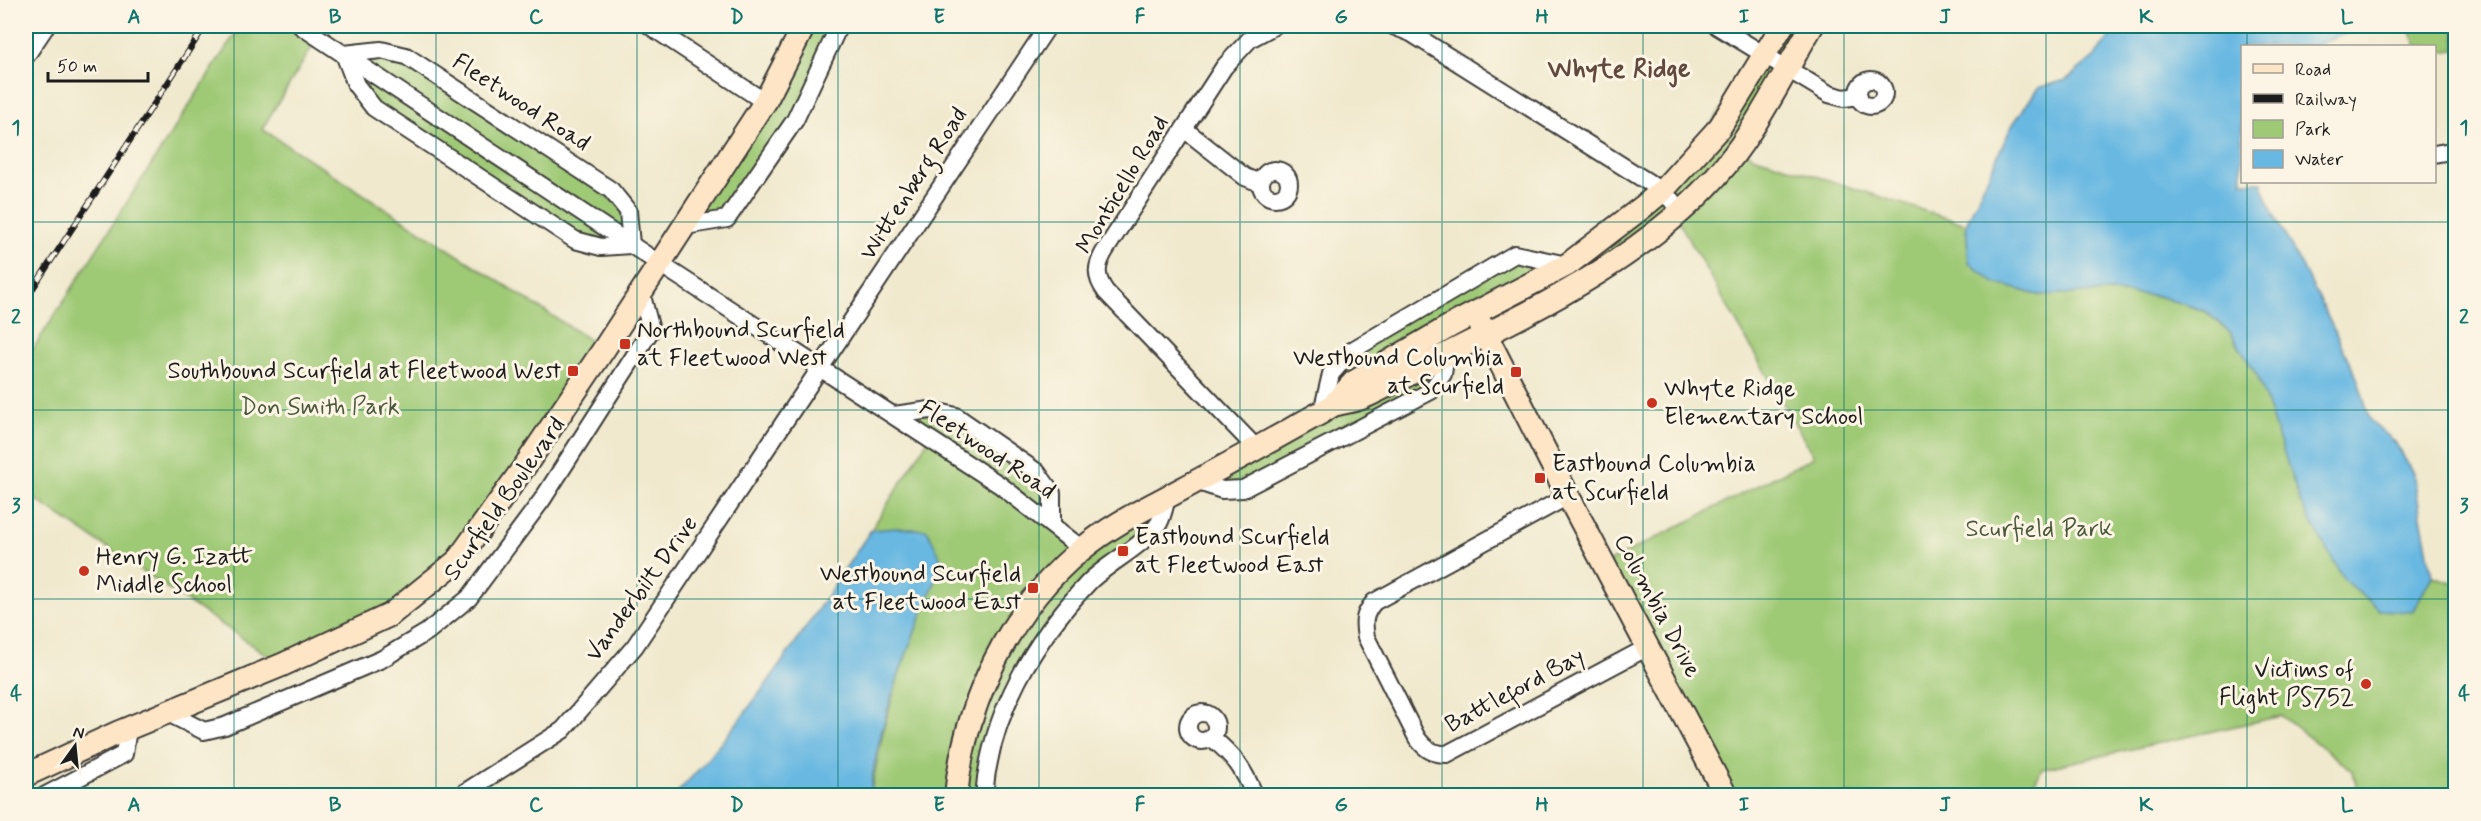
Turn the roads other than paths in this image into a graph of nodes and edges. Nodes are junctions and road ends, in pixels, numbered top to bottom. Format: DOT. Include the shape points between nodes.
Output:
graph roads {
  1 [pos="46,26"];
  2 [pos="301,26"];
  3 [pos="650,26"];
  4 [pos="804,26"];
  5 [pos="839,26"];
  6 [pos="1048,26"];
  7 [pos="1274,26"];
  8 [pos="1393,26"];
  9 [pos="1717,26"];
  10 [pos="1782,26"];
  11 [pos="1812,26"];
  12 [pos="344,54"];
  13 [pos="1764,55"];
  14 [pos="26,56"];
  15 [pos="1786,69"];
  16 [pos="1859,96"];
  17 [pos="765,102"];
  18 [pos="1184,129"];
  19 [pos="2456,150"];
  20 [pos="2436,154"];
  21 [pos="1260,183"];
  22 [pos="1662,190"];
  23 [pos="1683,209"];
  24 [pos="685,226"];
  25 [pos="631,245"];
  26 [pos="660,264"];
  27 [pos="1567,265"];
  28 [pos="641,292"];
  29 [pos="1475,313"];
  30 [pos="1486,334"];
  31 [pos="1446,354"];
  32 [pos="821,368"];
  33 [pos="1328,408"];
  34 [pos="894,415"];
  35 [pos="1257,449"];
  36 [pos="1196,481"];
  37 [pos="1568,496"];
  38 [pos="1167,497"];
  39 [pos="1052,524"];
  40 [pos="1082,549"];
  41 [pos="1648,647"];
  42 [pos="168,713"];
  43 [pos="128,729"];
  44 [pos="1211,737"];
  45 [pos="26,775"];
  46 [pos="44,795"];
  47 [pos="459,795"];
  48 [pos="956,795"];
  49 [pos="984,795"];
  50 [pos="1255,795"];
  51 [pos="1726,795"];
  1 -- 14 [label="street"];
  2 -- 12 [label="street, Fleetwood Road"];
  3 -- 17 [label="street"];
  4 -- 17 [label="street, Scurfield Boulevard"];
  5 -- 24 [label="street" via="795,120 727,219"];
  6 -- 32 [label="street, Wittenberg Road"];
  7 -- 18 [label="street, Monticello Road" via="1250,39 1224,68"];
  8 -- 22 [label="street" via="1411,33"];
  9 -- 13 [label="street"];
  10 -- 13 [label="street"];
  11 -- 15 [label="street"];
  12 -- 25 [label="street, Fleetwood Road"];
  12 -- 25 [label="street" via="356,85 374,108 575,240 600,247"];
  12 -- 25 [label="street, Fleetwood Road" via="381,50 406,56 611,190 628,211"];
  13 -- 15 [label="street"];
  13 -- 22 [label="street" via="1720,127"];
  15 -- 16 [label="street" via="1828,94"];
  15 -- 23 [label="street" via="1726,165"];
  17 -- 24 [label="street, Scurfield Boulevard"];
  18 -- 21 [label="street" via="1245,177"];
  18 -- 35 [label="street, Monticello Road" via="1106,249 1096,273 1106,292"];
  19 -- 20 [label="street"];
  22 -- 23 [label="street"];
  22 -- 27 [label="street"];
  23 -- 30 [label="street" via="1578,286"];
  24 -- 26 [label="street, Scurfield Boulevard"];
  25 -- 26 [label="street, Fleetwood Road"];
  26 -- 28 [label="street, Scurfield Boulevard"];
  26 -- 32 [label="street, Fleetwood Road"];
  27 -- 29 [label="street"];
  27 -- 33 [label="street" via="1515,254 1351,351 1331,374"];
  28 -- 42 [label="street, Scurfield Boulevard" via="457,561 390,615"];
  28 -- 42 [label="street, Scurfield Boulevard" via="651,330 542,500 469,598 427,632 382,659 225,726 204,731"];
  29 -- 30 [label="street, Columbia Drive"];
  29 -- 33 [label="street" via="1354,382"];
  30 -- 31 [label="street"];
  30 -- 37 [label="street, Columbia Drive"];
  31 -- 33 [label="street" via="1364,397"];
  31 -- 36 [label="street" via="1443,374 1431,391 1243,489 1222,490"];
  32 -- 34 [label="street, Fleetwood Road"];
  32 -- 47 [label="street, Vanderbilt Drive" via="635,646 563,730"];
  33 -- 35 [label="street"];
  34 -- 39 [label="street, Fleetwood Road"];
  34 -- 39 [label="street, Fleetwood Road" via="930,410 965,422 1037,472 1052,493"];
  35 -- 36 [label="street"];
  36 -- 38 [label="street"];
  37 -- 41 [label="street, Columbia Drive"];
  37 -- 41 [label="street, Battleford Bay" via="1374,602 1366,613 1366,637 1417,738 1426,749 1448,754"];
  38 -- 40 [label="street" via="1127,516"];
  38 -- 49 [label="street" via="1160,521 1150,534 1090,581 1039,643 1004,712 993,744"];
  39 -- 40 [label="street, Fleetwood Road"];
  40 -- 48 [label="street" via="1036,596 999,651 975,705 958,768"];
  41 -- 51 [label="street, Columbia Drive"];
  42 -- 43 [label="street, Scurfield Boulevard"];
  43 -- 45 [label="street, Scurfield Boulevard"];
  43 -- 46 [label="street" via="124,754"];
  44 -- 50 [label="street" via="1244,769"];
}
